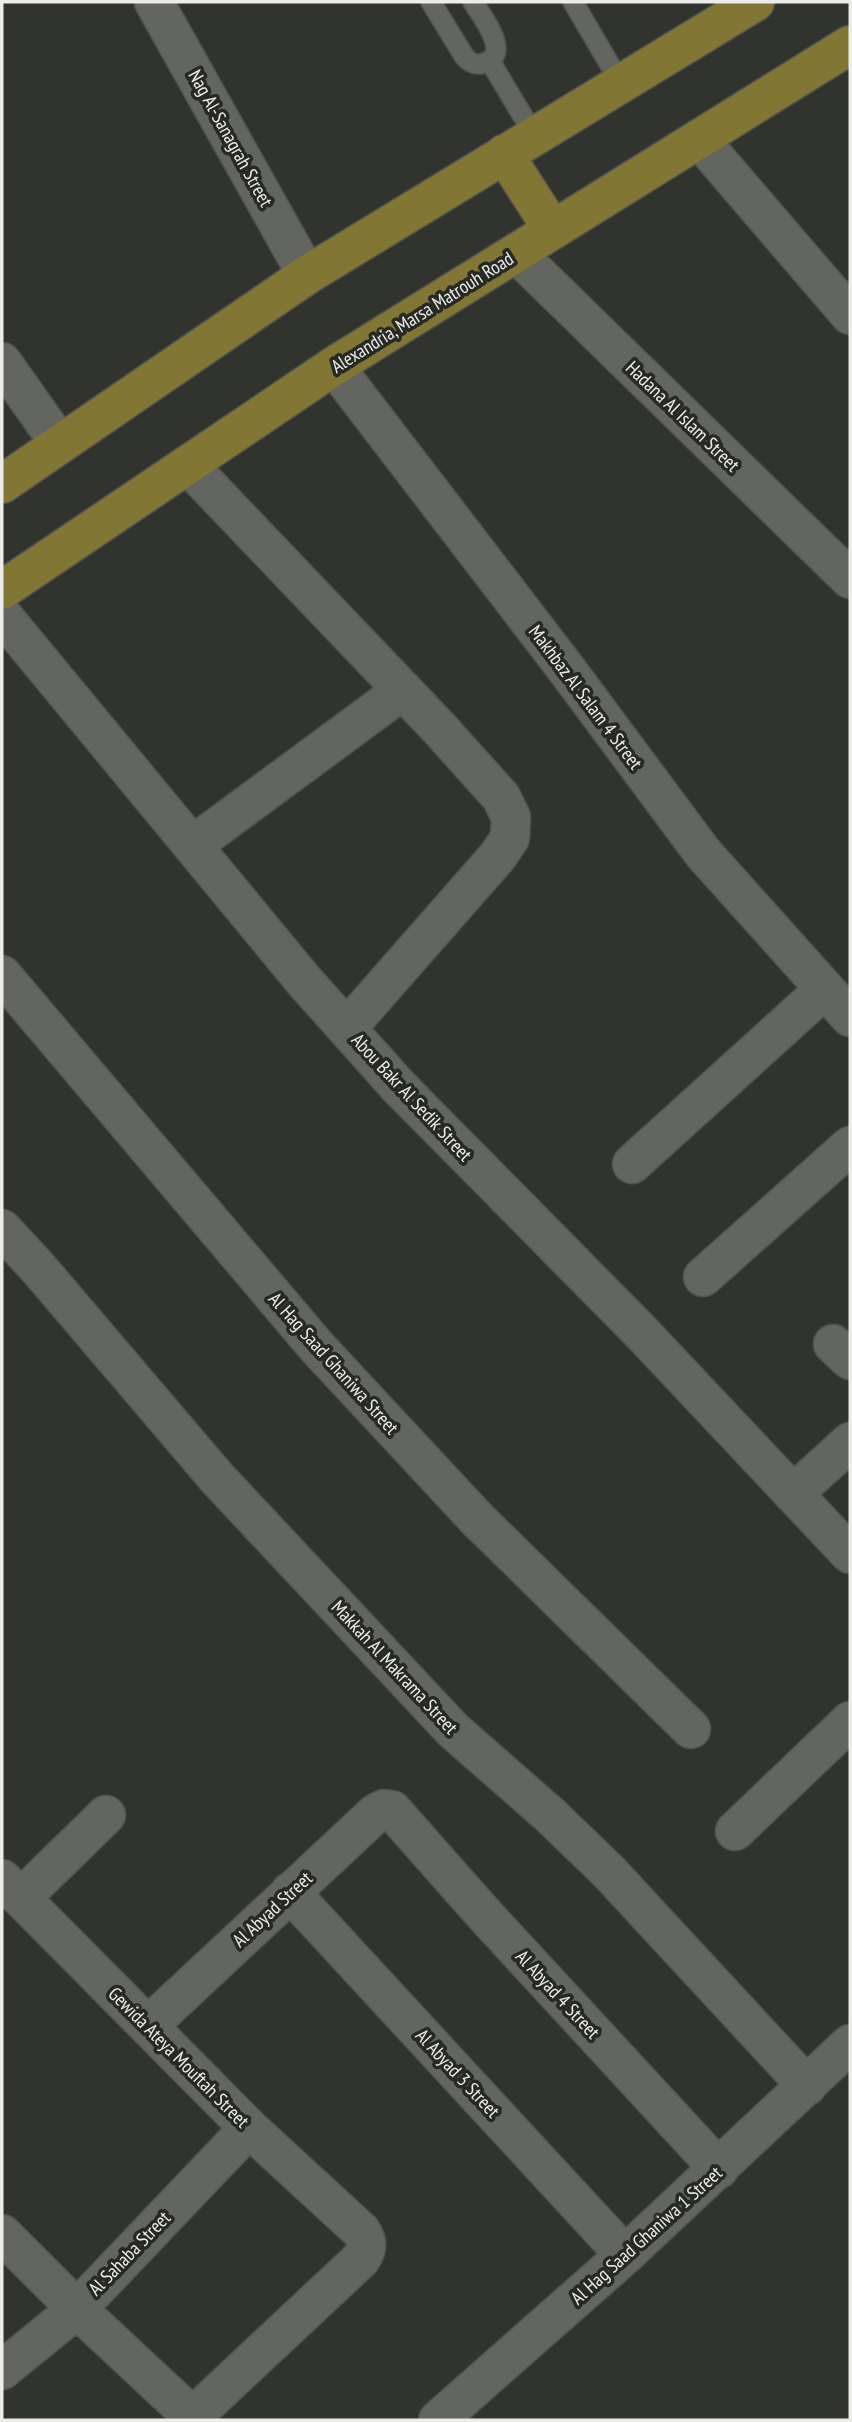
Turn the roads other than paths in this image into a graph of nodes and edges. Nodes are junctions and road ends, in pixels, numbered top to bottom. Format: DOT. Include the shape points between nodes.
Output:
graph roads {
  1 [pos="154,2"];
  2 [pos="431,2"];
  3 [pos="472,2"];
  4 [pos="573,2"];
  5 [pos="755,2"];
  6 [pos="850,44"];
  7 [pos="490,61"];
  8 [pos="620,82"];
  9 [pos="699,139"];
  10 [pos="519,145"];
  11 [pos="552,230"];
  12 [pos="516,253"];
  13 [pos="307,275"];
  14 [pos="850,315"];
  15 [pos="2,362"];
  16 [pos="334,366"];
  17 [pos="60,444"];
  18 [pos="188,465"];
  19 [pos="2,484"];
  20 [pos="850,579"];
  21 [pos="2,590"];
  22 [pos="2,615"];
  23 [pos="403,690"];
  24 [pos="192,845"];
  25 [pos="2,975"];
  26 [pos="825,989"];
  27 [pos="850,1017"];
  28 [pos="346,1028"];
  29 [pos="848,1154"];
  30 [pos="632,1164"];
  31 [pos="2,1229"];
  32 [pos="703,1277"];
  33 [pos="850,1442"];
  34 [pos="793,1494"];
  35 [pos="850,1554"];
  36 [pos="850,1721"];
  37 [pos="691,1729"];
  38 [pos="106,1815"];
  39 [pos="400,1817"];
  40 [pos="735,1832"];
  41 [pos="11,1888"];
  42 [pos="290,1892"];
  43 [pos="149,2025"];
  44 [pos="850,2044"];
  45 [pos="807,2086"];
  46 [pos="249,2128"];
  47 [pos="719,2169"];
  48 [pos="2,2234"];
  49 [pos="625,2255"];
  50 [pos="77,2309"];
  51 [pos="2,2370"];
  52 [pos="193,2419"];
  53 [pos="438,2420"];
  1 -- 13 [label="street, Nag Al-Sanagrah Street"];
  2 -- 7 [label="lane" via="464,56 476,64"];
  3 -- 7 [label="lane" via="494,38 495,54"];
  4 -- 8 [label="lane"];
  5 -- 8 [label="main road"];
  6 -- 9 [label="main road, Alexandria, Marsa Matrouh Road"];
  7 -- 10 [label="lane"];
  8 -- 10 [label="main road"];
  9 -- 11 [label="main road, Alexandria, Marsa Matrouh Road"];
  9 -- 14 [label="street"];
  10 -- 11 [label="main road"];
  10 -- 13 [label="main road"];
  11 -- 12 [label="main road, Alexandria, Marsa Matrouh Road"];
  12 -- 16 [label="main road, Alexandria, Marsa Matrouh Road"];
  12 -- 20 [label="street, Hadana Al Islam Street"];
  13 -- 17 [label="main road"];
  15 -- 17 [label="street"];
  16 -- 18 [label="main road, Alexandria, Marsa Matrouh Road"];
  16 -- 26 [label="street, Makhbaz Al Salam 4 Street" via="703,853"];
  17 -- 19 [label="main road"];
  18 -- 21 [label="main road, Alexandria, Marsa Matrouh Road"];
  18 -- 23 [label="street"];
  22 -- 24 [label="street, Abou Bakr Al Sedik Street"];
  23 -- 24 [label="street"];
  23 -- 28 [label="street" via="500,797 511,817 510,838"];
  24 -- 28 [label="street, Abou Bakr Al Sedik Street"];
  25 -- 37 [label="street, Al Hag Saad Ghaniwa Street" via="316,1346 476,1518"];
  26 -- 27 [label="street, Makhbaz Al Salam 4 Street"];
  26 -- 30 [label="street"];
  28 -- 34 [label="street, Abou Bakr Al Sedik Street"];
  29 -- 32 [label="street"];
  31 -- 45 [label="street, Makkah Al Makrama Street" via="216,1478 444,1720 609,1872"];
  33 -- 34 [label="street"];
  34 -- 35 [label="street, Abou Bakr Al Sedik Street"];
  36 -- 40 [label="street"];
  38 -- 41 [label="street"];
  39 -- 42 [label="street, Al Abyad Street" via="384,1808 376,1813"];
  39 -- 47 [label="street, Al Abyad 4 Street"];
  41 -- 43 [label="street, Gewida Ateya Mouftah Street"];
  42 -- 43 [label="street, Al Abyad Street"];
  42 -- 49 [label="street, Al Abyad 3 Street"];
  43 -- 46 [label="street, Gewida Ateya Mouftah Street"];
  44 -- 45 [label="street, Al Hag Saad Ghaniwa 1 Street"];
  45 -- 47 [label="street, Al Hag Saad Ghaniwa 1 Street"];
  46 -- 50 [label="street, Al Sahaba Street"];
  46 -- 52 [label="street, Gewida Ateya Mouftah Street" via="361,2231 367,2250"];
  47 -- 49 [label="street, Al Hag Saad Ghaniwa 1 Street"];
  48 -- 50 [label="street"];
  49 -- 53 [label="street, Al Hag Saad Ghaniwa 1 Street"];
  50 -- 51 [label="street, Al Sahaba Street"];
  50 -- 52 [label="street"];
}
